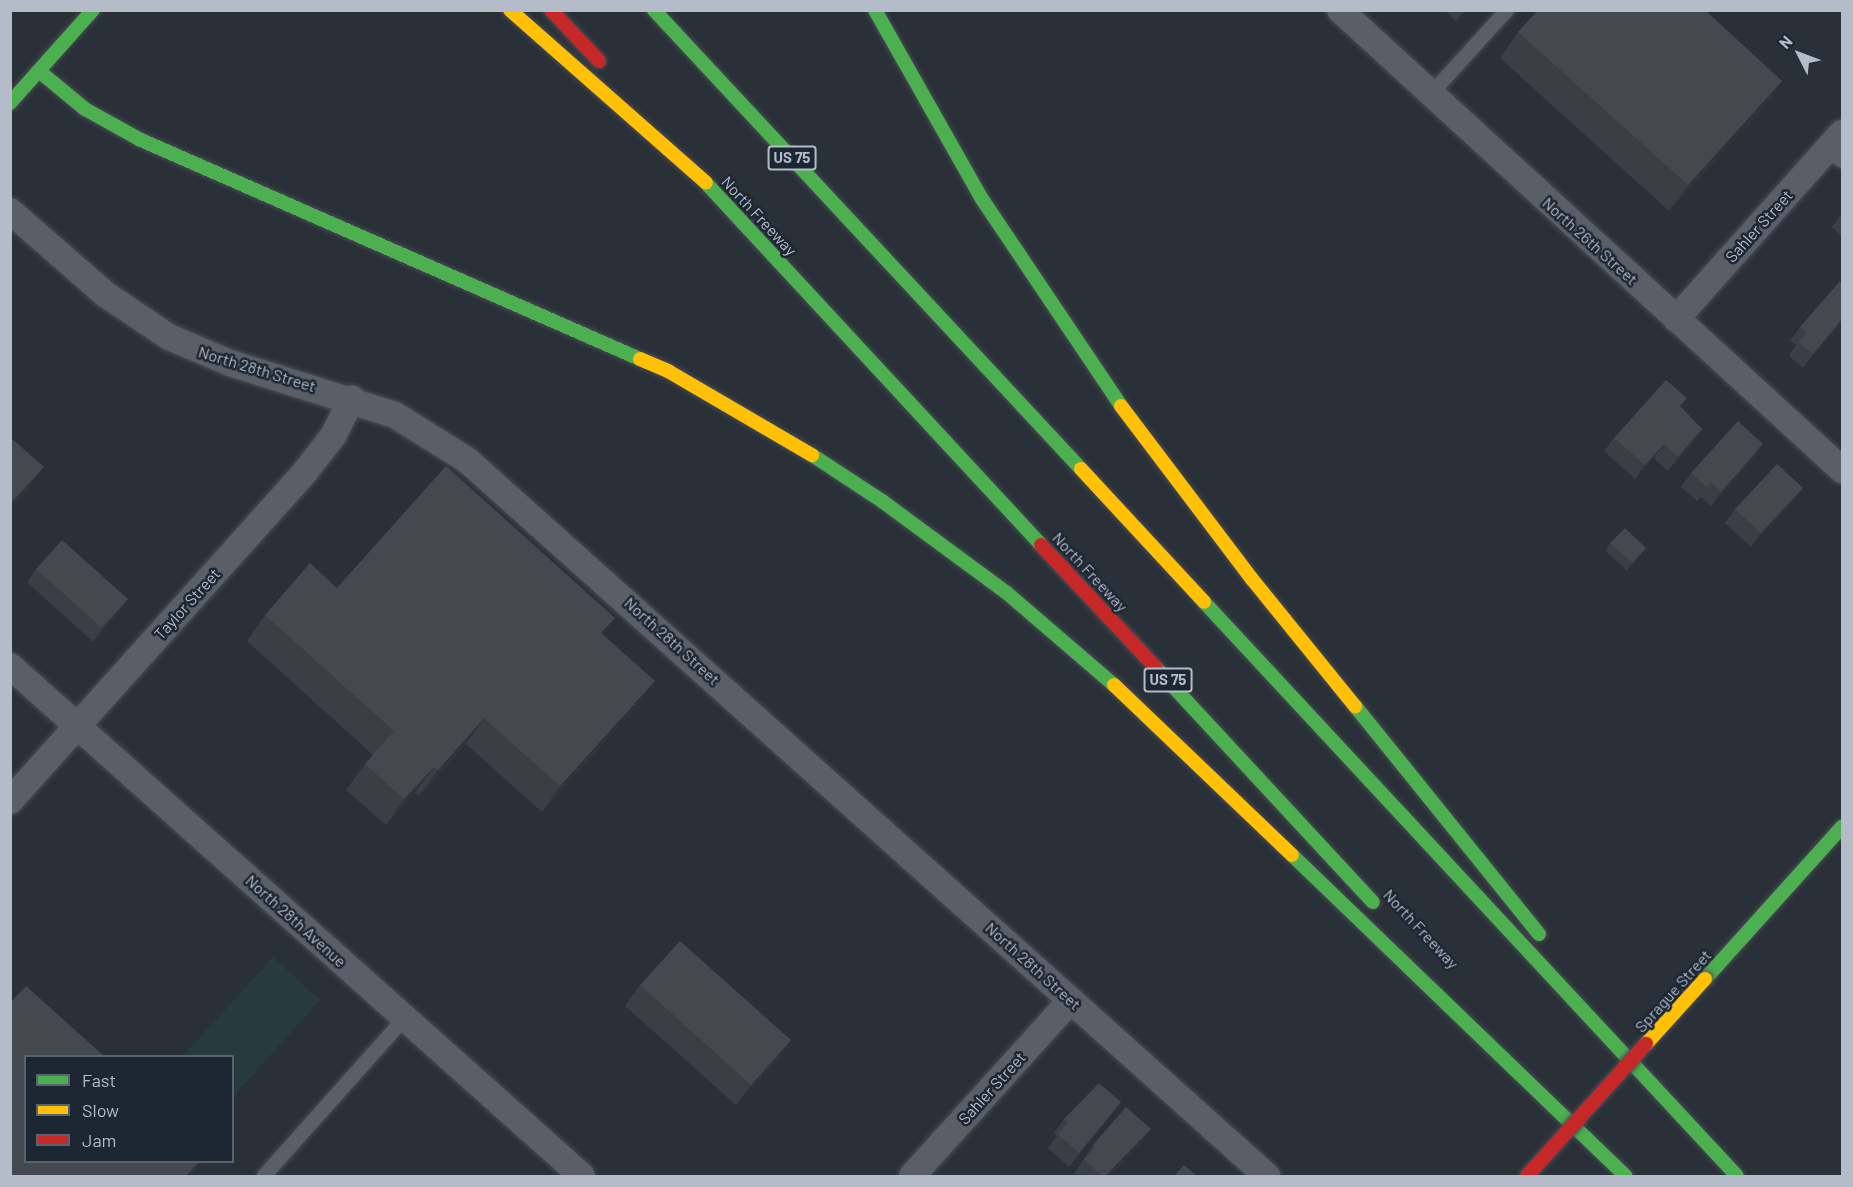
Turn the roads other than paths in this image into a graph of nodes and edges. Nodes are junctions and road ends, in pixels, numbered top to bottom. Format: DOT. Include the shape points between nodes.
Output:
graph roads {
  1 [pos="93,10"];
  2 [pos="510,10"];
  3 [pos="551,10"];
  4 [pos="654,10"];
  5 [pos="875,10"];
  6 [pos="1340,10"];
  7 [pos="1507,10"];
  8 [pos="39,71"];
  9 [pos="610,74"];
  10 [pos="1430,95"];
  11 [pos="633,98"];
  12 [pos="10,103"];
  13 [pos="1838,148"];
  14 [pos="707,184"];
  15 [pos="10,211"];
  16 [pos="1676,319"];
  17 [pos="352,399"];
  18 [pos="1842,470"];
  19 [pos="10,666"];
  20 [pos="78,726"];
  21 [pos="10,801"];
  22 [pos="1842,827"];
  23 [pos="1384,914"];
  24 [pos="1548,946"];
  25 [pos="1570,974"];
  26 [pos="1457,993"];
  27 [pos="1071,1000"];
  28 [pos="405,1018"];
  29 [pos="1697,1133"];
  30 [pos="264,1176"];
  31 [pos="582,1176"];
  32 [pos="912,1176"];
  33 [pos="1267,1176"];
  34 [pos="1527,1176"];
  35 [pos="1627,1176"];
  36 [pos="1737,1176"];
  1 -- 8 [label="main road"];
  2 -- 14 [label="main road, North Freeway / US 75"];
  3 -- 9 [label="main road"];
  4 -- 29 [label="main road, US 75"];
  5 -- 24 [label="main road" via="982,200 1100,378 1251,579"];
  6 -- 10 [label="street, North 26th Street"];
  7 -- 10 [label="lane"];
  8 -- 12 [label="main road"];
  8 -- 35 [label="main road" via="77,103 126,133 668,371 782,435 882,501 1014,598 1086,658"];
  10 -- 16 [label="street, North 26th Street"];
  11 -- 14 [label="main road"];
  13 -- 16 [label="street, Sahler Street"];
  14 -- 23 [label="main road, North Freeway / US 75"];
  15 -- 17 [label="street, North 28th Street" via="105,294 169,337 230,363"];
  16 -- 18 [label="street, North 26th Street"];
  17 -- 20 [label="street, Taylor Street" via="333,436 305,472"];
  17 -- 27 [label="street, North 28th Street" via="408,422 493,481"];
  19 -- 20 [label="street, North 28th Avenue"];
  20 -- 21 [label="street, Taylor Street"];
  20 -- 28 [label="street, North 28th Avenue"];
  22 -- 34 [label="main road, Sprague Street, bridge"];
  25 -- 29 [label="main road"];
  26 -- 35 [label="main road, North Freeway"];
  27 -- 32 [label="street, Sahler Street"];
  27 -- 33 [label="street, North 28th Street"];
  28 -- 30 [label="lane"];
  28 -- 31 [label="street, North 28th Avenue"];
  29 -- 36 [label="main road, US 75"];
}
